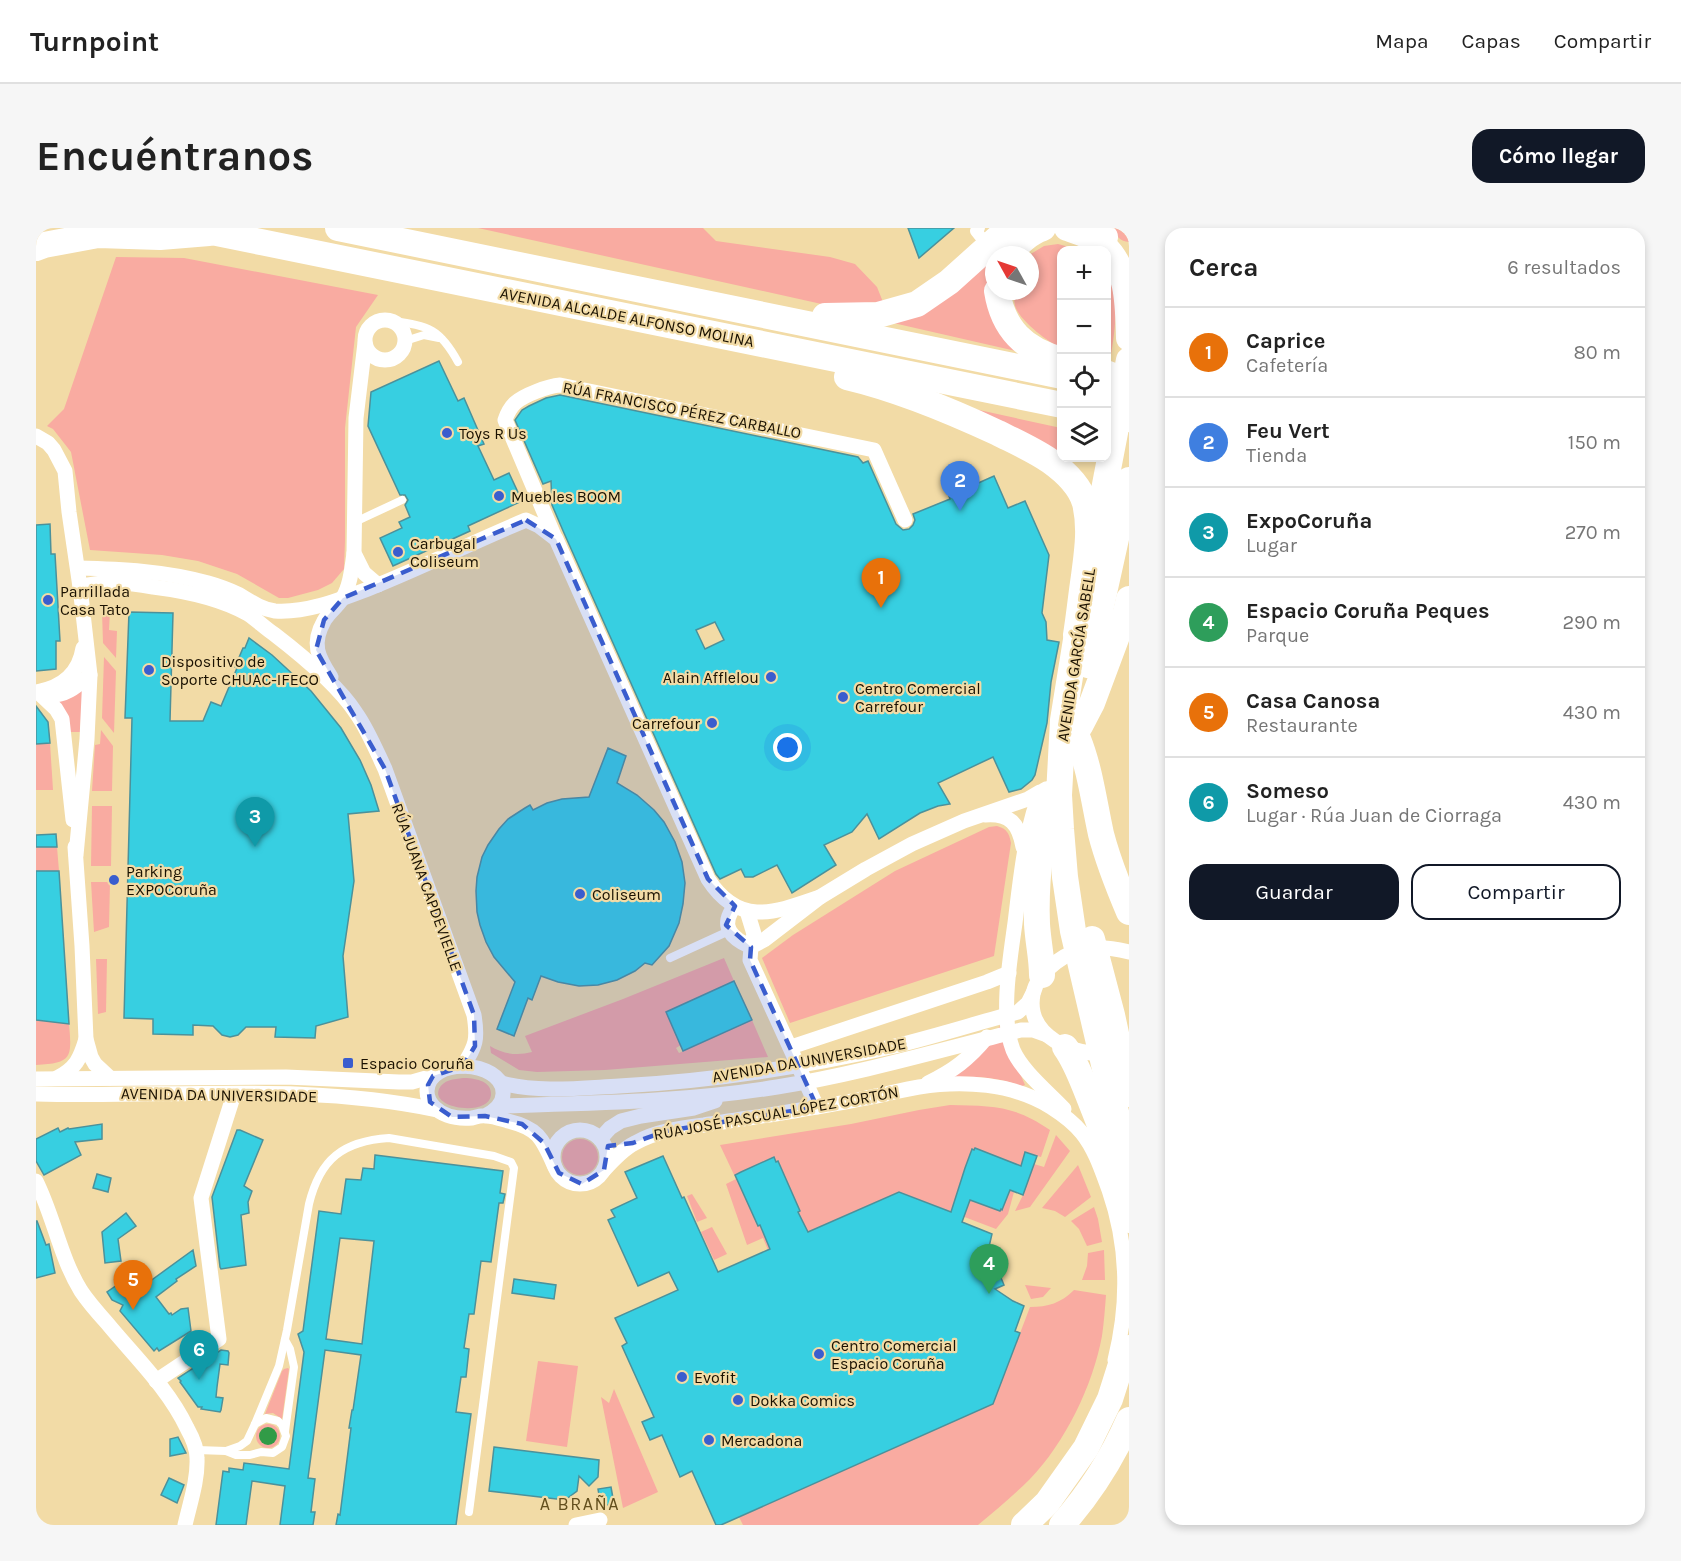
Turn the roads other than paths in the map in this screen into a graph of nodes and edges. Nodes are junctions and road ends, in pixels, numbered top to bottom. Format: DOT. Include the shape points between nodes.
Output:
graph roads {
  1 [pos="338,228"];
  2 [pos="397,228"];
  3 [pos="1009,228"];
  4 [pos="1043,228"];
  5 [pos="1066,228"];
  6 [pos="1081,228"];
  7 [pos="202,230"];
  8 [pos="1017,246"];
  9 [pos="36,248"];
  10 [pos="1117,248"];
  11 [pos="454,252"];
  12 [pos="998,300"];
  13 [pos="765,315"];
  14 [pos="393,321"];
  15 [pos="1129,338"];
  16 [pos="405,340"];
  17 [pos="443,340"];
  18 [pos="750,342"];
  19 [pos="365,343"];
  20 [pos="1057,359"];
  21 [pos="385,360"];
  22 [pos="458,362"];
  23 [pos="1057,375"];
  24 [pos="1117,379"];
  25 [pos="360,384"];
  26 [pos="1057,404"];
  27 [pos="1111,415"];
  28 [pos="1129,419"];
  29 [pos="42,439"];
  30 [pos="1129,480"];
  31 [pos="535,493"];
  32 [pos="402,500"];
  33 [pos="526,519"];
  34 [pos="905,520"];
  35 [pos="355,522"];
  36 [pos="556,539"];
  37 [pos="354,553"];
  38 [pos="78,568"];
  39 [pos="387,583"];
  40 [pos="80,587"];
  41 [pos="343,598"];
  42 [pos="1129,599"];
  43 [pos="86,633"];
  44 [pos="1076,636"];
  45 [pos="90,675"];
  46 [pos="37,692"];
  47 [pos="355,711"];
  48 [pos="1074,728"];
  49 [pos="1045,783"];
  50 [pos="976,816"];
  51 [pos="76,855"];
  52 [pos="1022,863"];
  53 [pos="820,897"];
  54 [pos="741,909"];
  55 [pos="1129,912"];
  56 [pos="729,932"];
  57 [pos="751,947"];
  58 [pos="1122,950"];
  59 [pos="670,958"];
  60 [pos="1009,973"];
  61 [pos="1045,976"];
  62 [pos="86,1039"];
  63 [pos="1067,1045"];
  64 [pos="791,1047"];
  65 [pos="1129,1047"];
  66 [pos="463,1066"];
  67 [pos="433,1076"];
  68 [pos="57,1078"];
  69 [pos="110,1078"];
  70 [pos="36,1079"];
  71 [pos="501,1083"];
  72 [pos="920,1087"];
  73 [pos="748,1091"];
  74 [pos="36,1094"];
  75 [pos="234,1094"];
  76 [pos="1129,1094"];
  77 [pos="499,1107"];
  78 [pos="817,1107"];
  79 [pos="437,1110"];
  80 [pos="485,1116"];
  81 [pos="1082,1133"];
  82 [pos="603,1142"];
  83 [pos="633,1143"];
  84 [pos="1129,1161"];
  85 [pos="554,1165"];
  86 [pos="604,1170"];
  87 [pos="36,1181"];
  88 [pos="1129,1220"];
  89 [pos="285,1340"];
  90 [pos="1129,1348"];
  91 [pos="1129,1371"];
  92 [pos="156,1381"];
  93 [pos="1129,1420"];
  94 [pos="255,1424"];
  95 [pos="285,1431"];
  96 [pos="250,1434"];
  97 [pos="196,1450"];
  98 [pos="226,1452"];
  99 [pos="261,1452"];
  100 [pos="469,1512"];
  101 [pos="600,1520"];
  102 [pos="1067,1520"];
  103 [pos="185,1525"];
  104 [pos="576,1525"];
  105 [pos="1010,1525"];
  106 [pos="1024,1525"];
  107 [pos="1041,1525"];
  1 -- 11 [label="main road, AVENIDA ALCALDE ALFONSO MOLINA"];
  2 -- 11 [label="main road"];
  3 -- 13 [label="main road" via="949,282 917,304 878,315"];
  4 -- 8 [label="main road"];
  5 -- 15 [label="main road" via="1104,245 1114,259 1123,279"];
  6 -- 10 [label="main road"];
  7 -- 9 [label="main road, AVENIDA ALCALDE ALFONSO MOLINA" via="160,237 98,235"];
  7 -- 18 [label="main road, AVENIDA ALCALDE ALFONSO MOLINA"];
  11 -- 13 [label="main road, AVENIDA ALCALDE ALFONSO MOLINA"];
  12 -- 20 [label="main road" via="1016,336 1032,349"];
  13 -- 23 [label="main road, AVENIDA ALCALDE ALFONSO MOLINA"];
  14 -- 16 [label="street" via="402,329"];
  14 -- 17 [label="lane" via="430,329"];
  14 -- 19 [label="street" via="375,322 367,331"];
  16 -- 17 [label="lane" via="424,335"];
  16 -- 21 [label="street" via="397,357"];
  17 -- 22 [label="lane"];
  18 -- 26 [label="main road, AVENIDA ALCALDE ALFONSO MOLINA"];
  18 -- 44 [label="main road" via="786,364 870,382 964,417 1052,462 1079,490 1087,514 1088,544"];
  19 -- 21 [label="street" via="374,357"];
  19 -- 25 [label="street, RÚA JUANA CAPDEVIELLE"];
  21 -- 25 [label="street"];
  24 -- 44 [label="main road, AVENIDA GARCÍA SABELL"];
  25 -- 35 [label="street, RÚA JUANA CAPDEVIELLE"];
  27 -- 28 [label="main road"];
  29 -- 38 [label="street" via="65,471"];
  30 -- 48 [label="main road, AVENIDA GARCÍA SABELL"];
  31 -- 33 [label="street"];
  31 -- 34 [label="street, RÚA FRANCISCO PÉREZ CARBALLO" via="505,420 507,412 522,398 554,385 570,386 874,450"];
  31 -- 36 [label="street, RÚA FRANCISCO PÉREZ CARBALLO"];
  32 -- 35 [label="lane"];
  33 -- 36 [label="street"];
  33 -- 39 [label="street"];
  35 -- 37 [label="street, RÚA JUANA CAPDEVIELLE"];
  36 -- 54 [label="street, RÚA FRANCISCO PÉREZ CARBALLO" via="708,879 723,898"];
  37 -- 39 [label="street" via="364,573"];
  37 -- 41 [label="street, RÚA JUANA CAPDEVIELLE"];
  38 -- 40 [label="street"];
  38 -- 41 [label="street" via="197,580 273,610 303,609"];
  39 -- 41 [label="street"];
  40 -- 43 [label="street"];
  40 -- 47 [label="street, RÚA JUANA CAPDEVIELLE" via="93,583 139,585 223,603 249,615 285,642 326,678"];
  41 -- 47 [label="street, RÚA JUANA CAPDEVIELLE" via="324,620 316,650"];
  42 -- 48 [label="main road" via="1092,703"];
  43 -- 45 [label="street"];
  43 -- 46 [label="street" via="73,674"];
  44 -- 48 [label="main road, AVENIDA GARCÍA SABELL"];
  45 -- 46 [label="street" via="67,692"];
  45 -- 51 [label="street"];
  46 -- 51 [label="street" via="62,718"];
  47 -- 66 [label="street, RÚA JUANA CAPDEVIELLE" via="385,769 474,1015 477,1033"];
  48 -- 49 [label="main road"];
  48 -- 55 [label="main road" via="1084,755 1101,835"];
  48 -- 76 [label="main road, AVENIDA GARCÍA SABELL" via="1076,830 1083,898"];
  48 -- 84 [label="main road, AVENIDA GARCÍA SABELL" via="1060,761 1065,877 1072,930"];
  49 -- 50 [label="street" via="1028,799"];
  49 -- 52 [label="street, RÚA JOSÉ PASCUAL LÓPEZ CORTÓN" via="1031,820"];
  49 -- 61 [label="main road" via="1037,871 1037,925"];
  50 -- 52 [label="street, RÚA JOSÉ PASCUAL LÓPEZ CORTÓN" via="996,814 1013,822 1021,836"];
  50 -- 53 [label="street" via="912,844"];
  51 -- 62 [label="street"];
  52 -- 60 [label="street, RÚA JOSÉ PASCUAL LÓPEZ CORTÓN"];
  53 -- 54 [label="street" via="778,911"];
  53 -- 57 [label="street"];
  54 -- 56 [label="street" via="727,919"];
  54 -- 57 [label="street" via="754,934"];
  56 -- 57 [label="street"];
  56 -- 59 [label="lane"];
  57 -- 64 [label="street" via="750,960"];
  58 -- 61 [label="street" via="1081,949"];
  60 -- 64 [label="street"];
  60 -- 72 [label="street, RÚA JOSÉ PASCUAL LÓPEZ CORTÓN" via="1002,1004 987,1037 960,1066"];
  60 -- 81 [label="street, RÚA JOSÉ PASCUAL LÓPEZ CORTÓN" via="1008,1024 1014,1053"];
  61 -- 63 [label="street" via="1032,1006 1034,1015 1039,1025"];
  61 -- 71 [label="street, AVENIDA DA UNIVERSIDADE" via="1018,1012 894,1046 708,1079 587,1088 525,1088"];
  62 -- 68 [label="street" via="73,1068"];
  62 -- 69 [label="street" via="95,1064"];
  63 -- 65 [label="street, AVENIDA DA UNIVERSIDADE" via="1113,1052"];
  63 -- 73 [label="street, AVENIDA DA UNIVERSIDADE" via="1033,1029 1021,1030 884,1064"];
  63 -- 88 [label="main road" via="1105,1137"];
  64 -- 78 [label="street"];
  66 -- 67 [label="street"];
  66 -- 71 [label="street" via="482,1069"];
  67 -- 69 [label="street, AVENIDA DA UNIVERSIDADE" via="412,1082 286,1077"];
  67 -- 79 [label="street" via="427,1094"];
  68 -- 69 [label="street, AVENIDA DA UNIVERSIDADE"];
  68 -- 70 [label="street, AVENIDA DA UNIVERSIDADE"];
  71 -- 77 [label="street"];
  72 -- 78 [label="street, RÚA JOSÉ PASCUAL LÓPEZ CORTÓN"];
  72 -- 81 [label="street, RÚA JOSÉ PASCUAL LÓPEZ CORTÓN" via="971,1084 1016,1091 1060,1113"];
  73 -- 77 [label="street, AVENIDA DA UNIVERSIDADE" via="632,1102"];
  73 -- 82 [label="street, AVENIDA DA UNIVERSIDADE" via="694,1108 621,1121 610,1128"];
  74 -- 75 [label="street, AVENIDA DA UNIVERSIDADE"];
  75 -- 79 [label="street, AVENIDA DA UNIVERSIDADE" via="302,1094"];
  75 -- 92 [label="street" via="201,1198 219,1339"];
  77 -- 80 [label="street"];
  78 -- 83 [label="street, RÚA JOSÉ PASCUAL LÓPEZ CORTÓN" via="666,1131"];
  79 -- 80 [label="street" via="452,1117"];
  80 -- 85 [label="street, RÚA JOSÉ PASCUAL LÓPEZ CORTÓN" via="534,1130"];
  81 -- 105 [label="street, RÚA JOSÉ PASCUAL LÓPEZ CORTÓN" via="1104,1177 1118,1220 1125,1278 1122,1328 1107,1384 1079,1444 1062,1470"];
  82 -- 83 [label="street, RÚA JOSÉ PASCUAL LÓPEZ CORTÓN"];
  82 -- 85 [label="street, RÚA JOSÉ PASCUAL LÓPEZ CORTÓN" via="585,1130 567,1133 555,1147"];
  82 -- 86 [label="street" via="607,1154"];
  83 -- 86 [label="street, RÚA JOSÉ PASCUAL LÓPEZ CORTÓN"];
  85 -- 86 [label="street, RÚA JOSÉ PASCUAL LÓPEZ CORTÓN" via="565,1179 582,1184 599,1177"];
  87 -- 92 [label="street" via="81,1290"];
  89 -- 94 [label="lane" via="277,1372"];
  89 -- 95 [label="lane" via="294,1367"];
  89 -- 100 [label="lane" via="313,1186 336,1155 354,1144 390,1138 511,1162 513,1177"];
  90 -- 106 [label="main road" via="1086,1448 1047,1503"];
  91 -- 107 [label="main road" via="1117,1407 1082,1474"];
  92 -- 97 [label="street" via="184,1422"];
  93 -- 102 [label="main road" via="1102,1473"];
  94 -- 95 [label="lane" via="272,1419"];
  94 -- 96 [label="lane"];
  95 -- 99 [label="lane" via="285,1442 278,1451"];
  96 -- 98 [label="lane" via="247,1441"];
  96 -- 99 [label="lane" via="253,1445"];
  97 -- 98 [label="lane"];
  97 -- 103 [label="street" via="196,1471"];
  98 -- 99 [label="lane"];
  101 -- 104 [label="street"];
}
